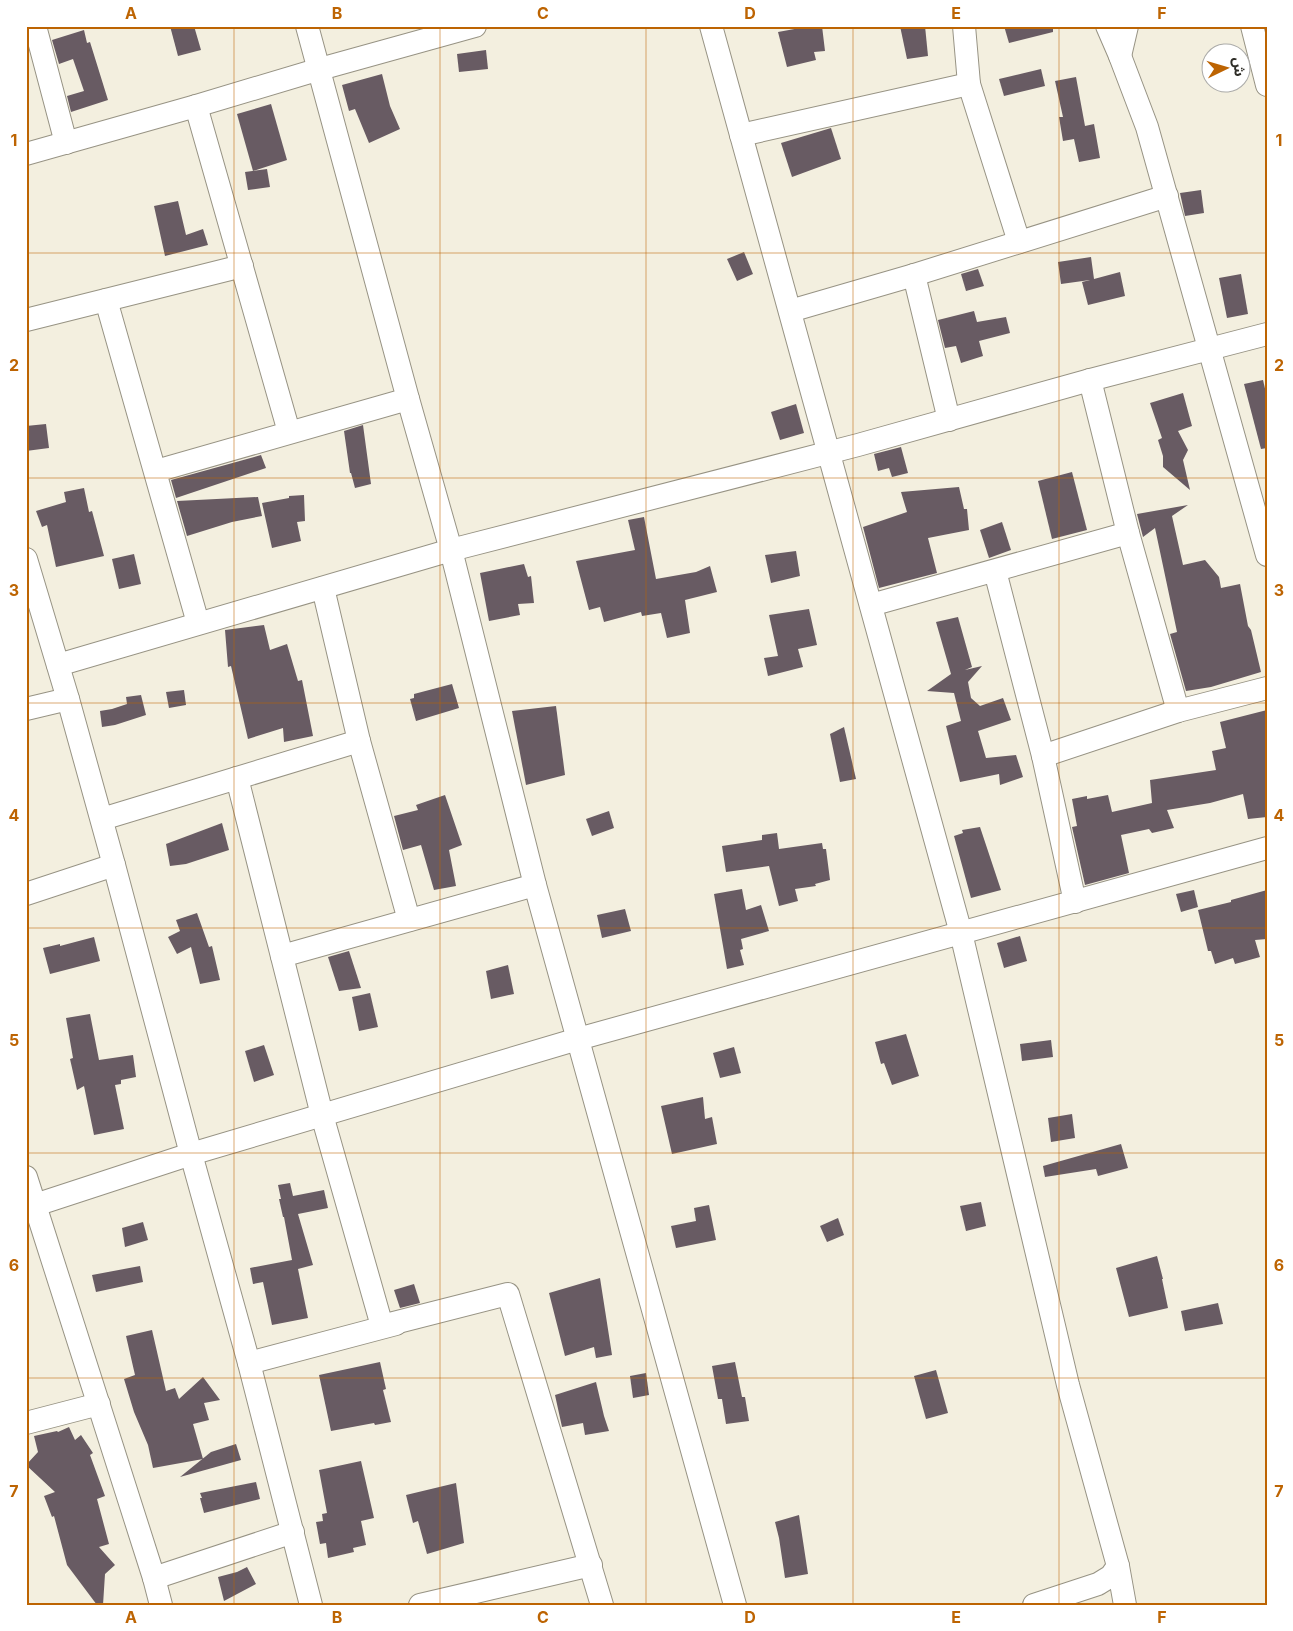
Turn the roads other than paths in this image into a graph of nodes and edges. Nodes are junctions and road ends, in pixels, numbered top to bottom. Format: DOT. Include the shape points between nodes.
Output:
graph roads {
  1 [pos="35,26"];
  2 [pos="308,26"];
  3 [pos="475,26"];
  4 [pos="711,26"];
  5 [pos="964,26"];
  6 [pos="1107,26"];
  7 [pos="1127,26"];
  8 [pos="1252,26"];
  9 [pos="1120,56"];
  10 [pos="320,68"];
  11 [pos="969,84"];
  12 [pos="1267,85"];
  13 [pos="196,106"];
  14 [pos="741,135"];
  15 [pos="66,143"];
  16 [pos="26,154"];
  17 [pos="1167,196"];
  18 [pos="1019,242"];
  19 [pos="242,266"];
  20 [pos="914,275"];
  21 [pos="106,300"];
  22 [pos="790,310"];
  23 [pos="26,320"];
  24 [pos="1267,334"];
  25 [pos="1209,350"];
  26 [pos="1090,380"];
  27 [pos="408,399"];
  28 [pos="950,420"];
  29 [pos="289,432"];
  30 [pos="830,453"];
  31 [pos="156,471"];
  32 [pos="1260,503"];
  33 [pos="1128,533"];
  34 [pos="451,550"];
  35 [pos="1267,555"];
  36 [pos="26,559"];
  37 [pos="995,570"];
  38 [pos="323,588"];
  39 [pos="871,605"];
  40 [pos="198,623"];
  41 [pos="58,665"];
  42 [pos="1267,688"];
  43 [pos="68,699"];
  44 [pos="26,709"];
  45 [pos="1178,711"];
  46 [pos="359,741"];
  47 [pos="1043,756"];
  48 [pos="237,778"];
  49 [pos="102,818"];
  50 [pos="1267,848"];
  51 [pos="114,865"];
  52 [pos="535,885"];
  53 [pos="26,894"];
  54 [pos="1075,902"];
  55 [pos="410,920"];
  56 [pos="961,933"];
  57 [pos="282,956"];
  58 [pos="578,1039"];
  59 [pos="322,1115"];
  60 [pos="191,1154"];
  61 [pos="26,1177"];
  62 [pos="31,1207"];
  63 [pos="508,1294"];
  64 [pos="249,1363"];
  65 [pos="99,1404"];
  66 [pos="26,1422"];
  67 [pos="293,1532"];
  68 [pos="591,1565"];
  69 [pos="1118,1566"];
  70 [pos="154,1578"];
  71 [pos="161,1605"];
  72 [pos="311,1605"];
  73 [pos="420,1605"];
  74 [pos="602,1605"];
  75 [pos="735,1605"];
  76 [pos="1034,1605"];
  77 [pos="1124,1605"];
  1 -- 15 [label="street"];
  2 -- 10 [label="street"];
  3 -- 10 [label="street"];
  4 -- 14 [label="street"];
  5 -- 11 [label="street"];
  6 -- 9 [label="street"];
  7 -- 9 [label="street"];
  8 -- 12 [label="street"];
  9 -- 17 [label="street" via="1147,127"];
  10 -- 13 [label="street"];
  10 -- 27 [label="street"];
  11 -- 14 [label="street"];
  11 -- 18 [label="street"];
  13 -- 15 [label="street"];
  13 -- 19 [label="street"];
  14 -- 22 [label="street"];
  15 -- 16 [label="street"];
  17 -- 18 [label="street"];
  17 -- 25 [label="street"];
  18 -- 20 [label="street"];
  19 -- 21 [label="street"];
  19 -- 29 [label="street"];
  20 -- 22 [label="street"];
  20 -- 28 [label="street"];
  21 -- 23 [label="street"];
  21 -- 31 [label="street"];
  22 -- 30 [label="street"];
  24 -- 25 [label="street"];
  25 -- 26 [label="street"];
  25 -- 32 [label="street"];
  26 -- 28 [label="street"];
  26 -- 33 [label="street"];
  27 -- 29 [label="street"];
  27 -- 34 [label="street"];
  28 -- 30 [label="street"];
  29 -- 31 [label="street"];
  30 -- 34 [label="street"];
  30 -- 39 [label="street"];
  31 -- 40 [label="street"];
  32 -- 35 [label="street"];
  33 -- 37 [label="street"];
  33 -- 45 [label="street"];
  34 -- 38 [label="street"];
  34 -- 52 [label="street"];
  36 -- 41 [label="street"];
  37 -- 39 [label="street"];
  37 -- 47 [label="street"];
  38 -- 40 [label="street"];
  38 -- 46 [label="street"];
  39 -- 56 [label="street"];
  40 -- 41 [label="street"];
  41 -- 43 [label="street"];
  42 -- 45 [label="street"];
  43 -- 44 [label="street"];
  43 -- 49 [label="street"];
  45 -- 47 [label="street"];
  46 -- 48 [label="street"];
  46 -- 55 [label="street"];
  47 -- 54 [label="street"];
  48 -- 49 [label="street"];
  48 -- 57 [label="street"];
  49 -- 51 [label="street"];
  50 -- 54 [label="street"];
  51 -- 53 [label="street"];
  51 -- 60 [label="street"];
  52 -- 55 [label="street"];
  52 -- 58 [label="street"];
  54 -- 56 [label="street"];
  55 -- 57 [label="street"];
  56 -- 58 [label="street"];
  56 -- 69 [label="street" via="1068,1385"];
  57 -- 59 [label="street"];
  58 -- 59 [label="street"];
  58 -- 75 [label="street"];
  59 -- 60 [label="street"];
  59 -- 63 [label="street" via="382,1326"];
  60 -- 62 [label="street"];
  60 -- 64 [label="street"];
  61 -- 62 [label="street"];
  62 -- 65 [label="street"];
  63 -- 64 [label="street"];
  63 -- 68 [label="street"];
  64 -- 67 [label="street"];
  65 -- 66 [label="street"];
  65 -- 70 [label="street"];
  67 -- 70 [label="street"];
  67 -- 72 [label="street"];
  68 -- 73 [label="street"];
  68 -- 74 [label="street"];
  69 -- 76 [label="street" via="1098,1584"];
  69 -- 77 [label="street"];
  70 -- 71 [label="street"];
}
